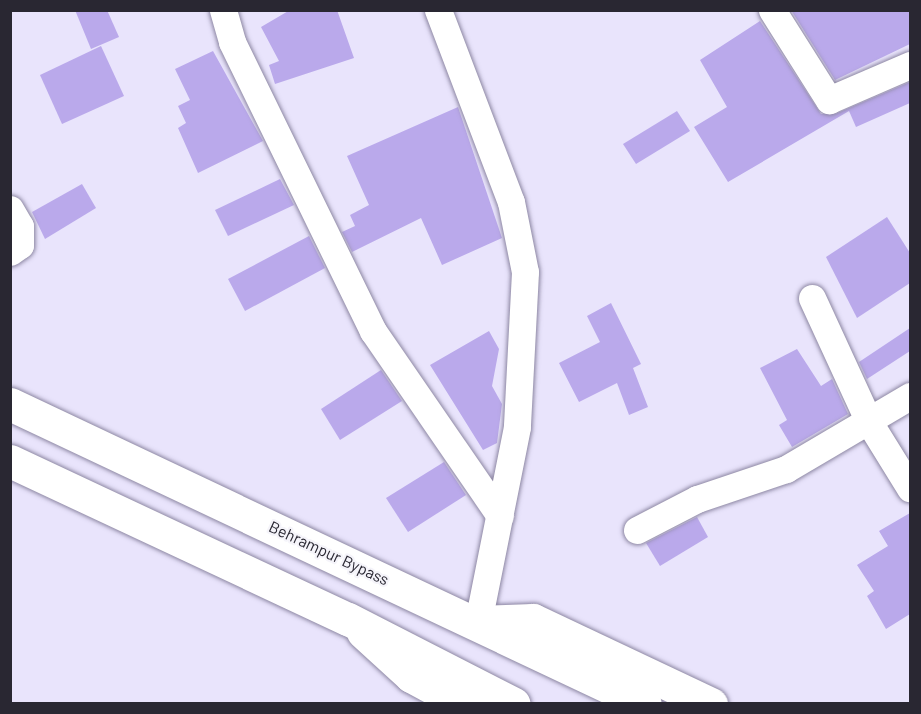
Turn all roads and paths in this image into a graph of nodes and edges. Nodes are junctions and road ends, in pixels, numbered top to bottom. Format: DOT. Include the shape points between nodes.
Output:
graph roads {
  1 [pos="223,10"];
  2 [pos="438,10"];
  3 [pos="772,10"];
  4 [pos="910,65"];
  5 [pos="10,210"];
  6 [pos="10,252"];
  7 [pos="812,298"];
  8 [pos="910,396"];
  9 [pos="10,404"];
  10 [pos="869,422"];
  11 [pos="10,461"];
  12 [pos="910,488"];
  13 [pos="500,516"];
  14 [pos="637,530"];
  15 [pos="348,619"];
  16 [pos="477,622"];
  17 [pos="463,704"];
  18 [pos="514,704"];
  19 [pos="645,704"];
  20 [pos="711,704"];
  1 -- 13 [label="street" via="232,42 374,331"];
  2 -- 13 [label="street" via="511,202 525,272 517,427"];
  3 -- 4 [label="street" via="829,100"];
  5 -- 6 [label="street" via="20,225 20,245"];
  7 -- 10 [label="street"];
  8 -- 10 [label="street"];
  9 -- 16 [label="main road, Behrampur Bypass"];
  10 -- 12 [label="street"];
  10 -- 14 [label="street" via="786,469 697,499"];
  11 -- 15 [label="main road"];
  13 -- 16 [label="street"];
  15 -- 17 [label="main road" via="411,676"];
  15 -- 18 [label="main road"];
  16 -- 19 [label="main road, Behrampur Bypass"];
  16 -- 20 [label="main road" via="533,620"];
}
